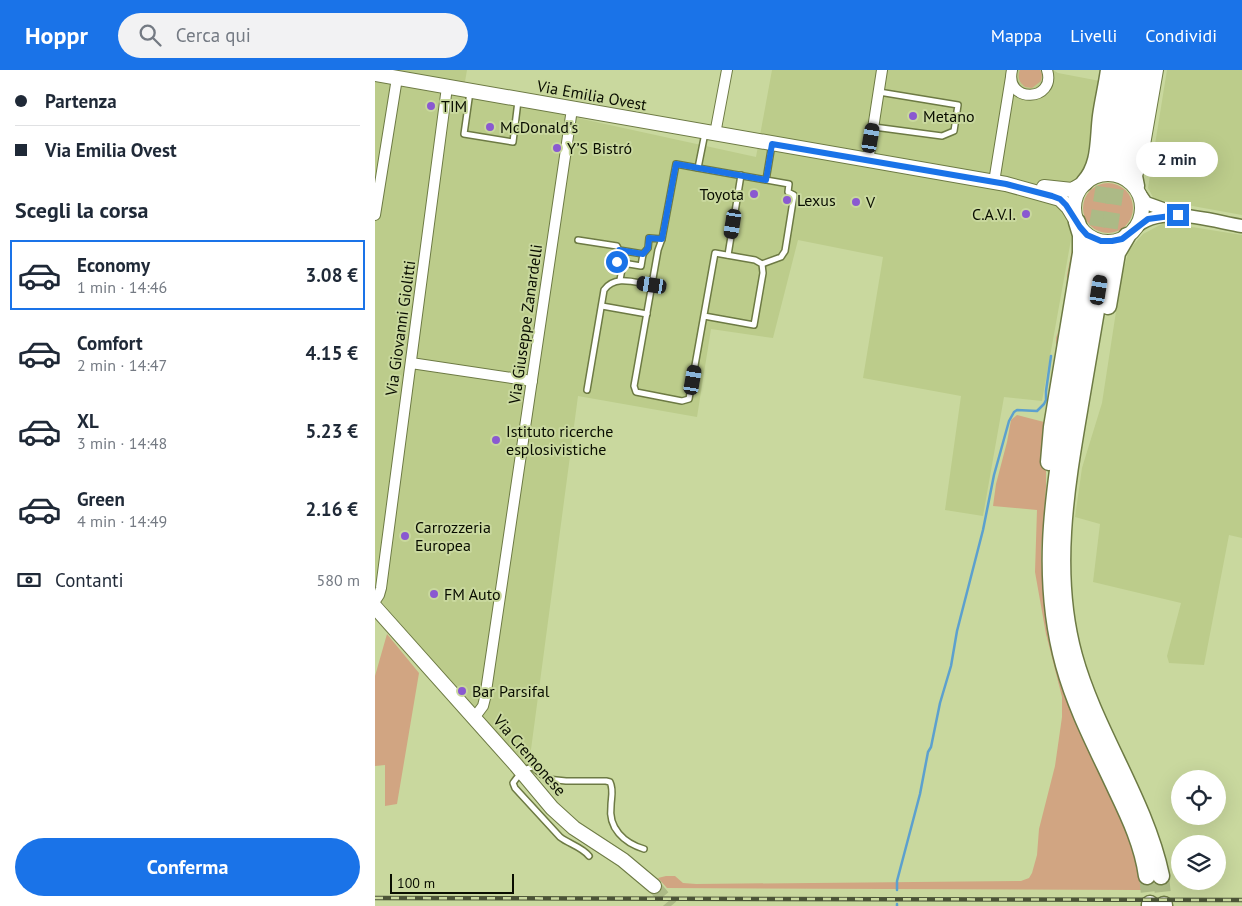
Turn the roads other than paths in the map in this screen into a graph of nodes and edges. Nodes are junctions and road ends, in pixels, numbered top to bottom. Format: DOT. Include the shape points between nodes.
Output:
graph roads {
  1 [pos="727,70"];
  2 [pos="882,70"];
  3 [pos="1047,70"];
  4 [pos="1109,70"];
  5 [pos="1123,70"];
  6 [pos="1135,70"];
  7 [pos="1147,70"];
  8 [pos="1158,70"];
  9 [pos="375,74"];
  10 [pos="1012,74"];
  11 [pos="397,78"];
  12 [pos="447,87"];
  13 [pos="470,91"];
  14 [pos="879,92"];
  15 [pos="1026,95"];
  16 [pos="519,100"];
  17 [pos="1006,108"];
  18 [pos="572,109"];
  19 [pos="873,127"];
  20 [pos="710,133"];
  21 [pos="772,144"];
  22 [pos="868,160"];
  23 [pos="698,168"];
  24 [pos="741,176"];
  25 [pos="766,180"];
  26 [pos="1000,183"];
  27 [pos="1084,184"];
  28 [pos="1137,190"];
  29 [pos="1178,215"];
  30 [pos="375,216"];
  31 [pos="1077,222"];
  32 [pos="1242,226"];
  33 [pos="1131,232"];
  34 [pos="662,239"];
  35 [pos="578,240"];
  36 [pos="619,250"];
  37 [pos="643,254"];
  38 [pos="728,256"];
  39 [pos="623,263"];
  40 [pos="762,264"];
  41 [pos="620,280"];
  42 [pos="652,285"];
  43 [pos="601,306"];
  44 [pos="647,314"];
  45 [pos="704,316"];
  46 [pos="411,362"];
  47 [pos="532,381"];
  48 [pos="587,390"];
  49 [pos="1051,591"];
  50 [pos="375,601"];
  51 [pos="375,607"];
  52 [pos="1065,609"];
  53 [pos="474,718"];
  54 [pos="522,772"];
  55 [pos="644,849"];
  56 [pos="589,856"];
  57 [pos="654,886"];
  1 -- 20 [label="street"];
  2 -- 14 [label="street"];
  3 -- 15 [label="street" via="1049,79 1043,90"];
  4 -- 27 [label="highway" via="1096,160"];
  5 -- 6 [label="highway" via="1113,168"];
  7 -- 28 [label="highway" via="1133,163"];
  8 -- 28 [label="street" via="1142,162 1136,179"];
  9 -- 11 [label="main road, Via Emilia Ovest"];
  10 -- 15 [label="street" via="1015,88"];
  10 -- 17 [label="street"];
  11 -- 12 [label="main road, Via Emilia Ovest"];
  11 -- 30 [label="street"];
  12 -- 13 [label="main road, Via Emilia Ovest"];
  12 -- 46 [label="street, Via Giovanni Giolitti"];
  13 -- 16 [label="main road, Via Emilia Ovest"];
  13 -- 16 [label="lane" via="463,134 513,142"];
  14 -- 19 [label="street"];
  14 -- 19 [label="lane" via="958,105 954,131 942,136"];
  15 -- 17 [label="street" via="1012,101"];
  16 -- 18 [label="main road, Via Emilia Ovest"];
  17 -- 26 [label="street" via="998,157"];
  18 -- 20 [label="main road, Via Emilia Ovest"];
  18 -- 47 [label="street, Via Giuseppe Zanardelli"];
  19 -- 22 [label="street"];
  20 -- 21 [label="main road, Via Emilia Ovest"];
  20 -- 23 [label="lane"];
  21 -- 22 [label="main road, Via Emilia Ovest"];
  21 -- 25 [label="lane"];
  22 -- 26 [label="main road, Via Emilia Ovest"];
  23 -- 24 [label="lane"];
  23 -- 34 [label="lane" via="676,164"];
  24 -- 25 [label="lane"];
  24 -- 38 [label="lane"];
  25 -- 40 [label="lane" via="789,184 788,192 795,197 785,251 781,257"];
  26 -- 27 [label="main road, Via Emilia Ovest" via="1069,190"];
  26 -- 31 [label="main road, Via Emilia Ovest" via="1057,198 1068,207"];
  27 -- 28 [label="main road, Via Emilia Ovest" via="1098,175 1114,175 1129,181"];
  27 -- 31 [label="main road" via="1075,202"];
  28 -- 29 [label="street, Via Emilia Ovest" via="1148,204"];
  28 -- 33 [label="main road" via="1142,204 1141,214"];
  29 -- 32 [label="street, Via Emilia Ovest"];
  29 -- 33 [label="street, Via Emilia Ovest" via="1151,218"];
  31 -- 33 [label="main road, Via Emilia Ovest" via="1087,235 1101,241 1117,240"];
  31 -- 49 [label="highway" via="1081,253 1050,449 1045,560"];
  33 -- 52 [label="highway" via="1120,246 1116,258 1087,433 1071,497"];
  34 -- 37 [label="lane" via="649,238 648,248"];
  34 -- 42 [label="lane"];
  35 -- 36 [label="lane" via="617,246"];
  36 -- 37 [label="lane"];
  36 -- 39 [label="lane" via="617,262"];
  37 -- 39 [label="lane" via="641,266"];
  38 -- 40 [label="lane"];
  38 -- 45 [label="lane" via="715,254"];
  39 -- 41 [label="lane"];
  40 -- 45 [label="lane" via="753,325"];
  41 -- 42 [label="lane"];
  41 -- 43 [label="lane" via="608,284"];
  42 -- 44 [label="lane"];
  43 -- 44 [label="lane"];
  43 -- 48 [label="lane"];
  44 -- 45 [label="lane" via="634,390 639,394 681,402 690,396"];
  46 -- 47 [label="street"];
  46 -- 50 [label="street, Via Giovanni Giolitti" via="381,588"];
  47 -- 53 [label="street, Via Giuseppe Zanardelli" via="485,698"];
  49 -- 52 [label="highway" via="1058,642 1070,684 1154,876 1153,847 1084,688 1073,653"];
  49 -- 52 [label="highway" via="1050,540 1054,498 1099,251 1064,513 1062,574"];
  51 -- 53 [label="main road, Via Cremonese"];
  53 -- 54 [label="main road, Via Cremonese"];
  54 -- 55 [label="lane" via="533,767 547,779 610,782 610,818 615,829 630,843"];
  54 -- 56 [label="lane" via="514,782 515,788 561,837"];
  54 -- 57 [label="main road, Via Cremonese" via="562,818"];
}
